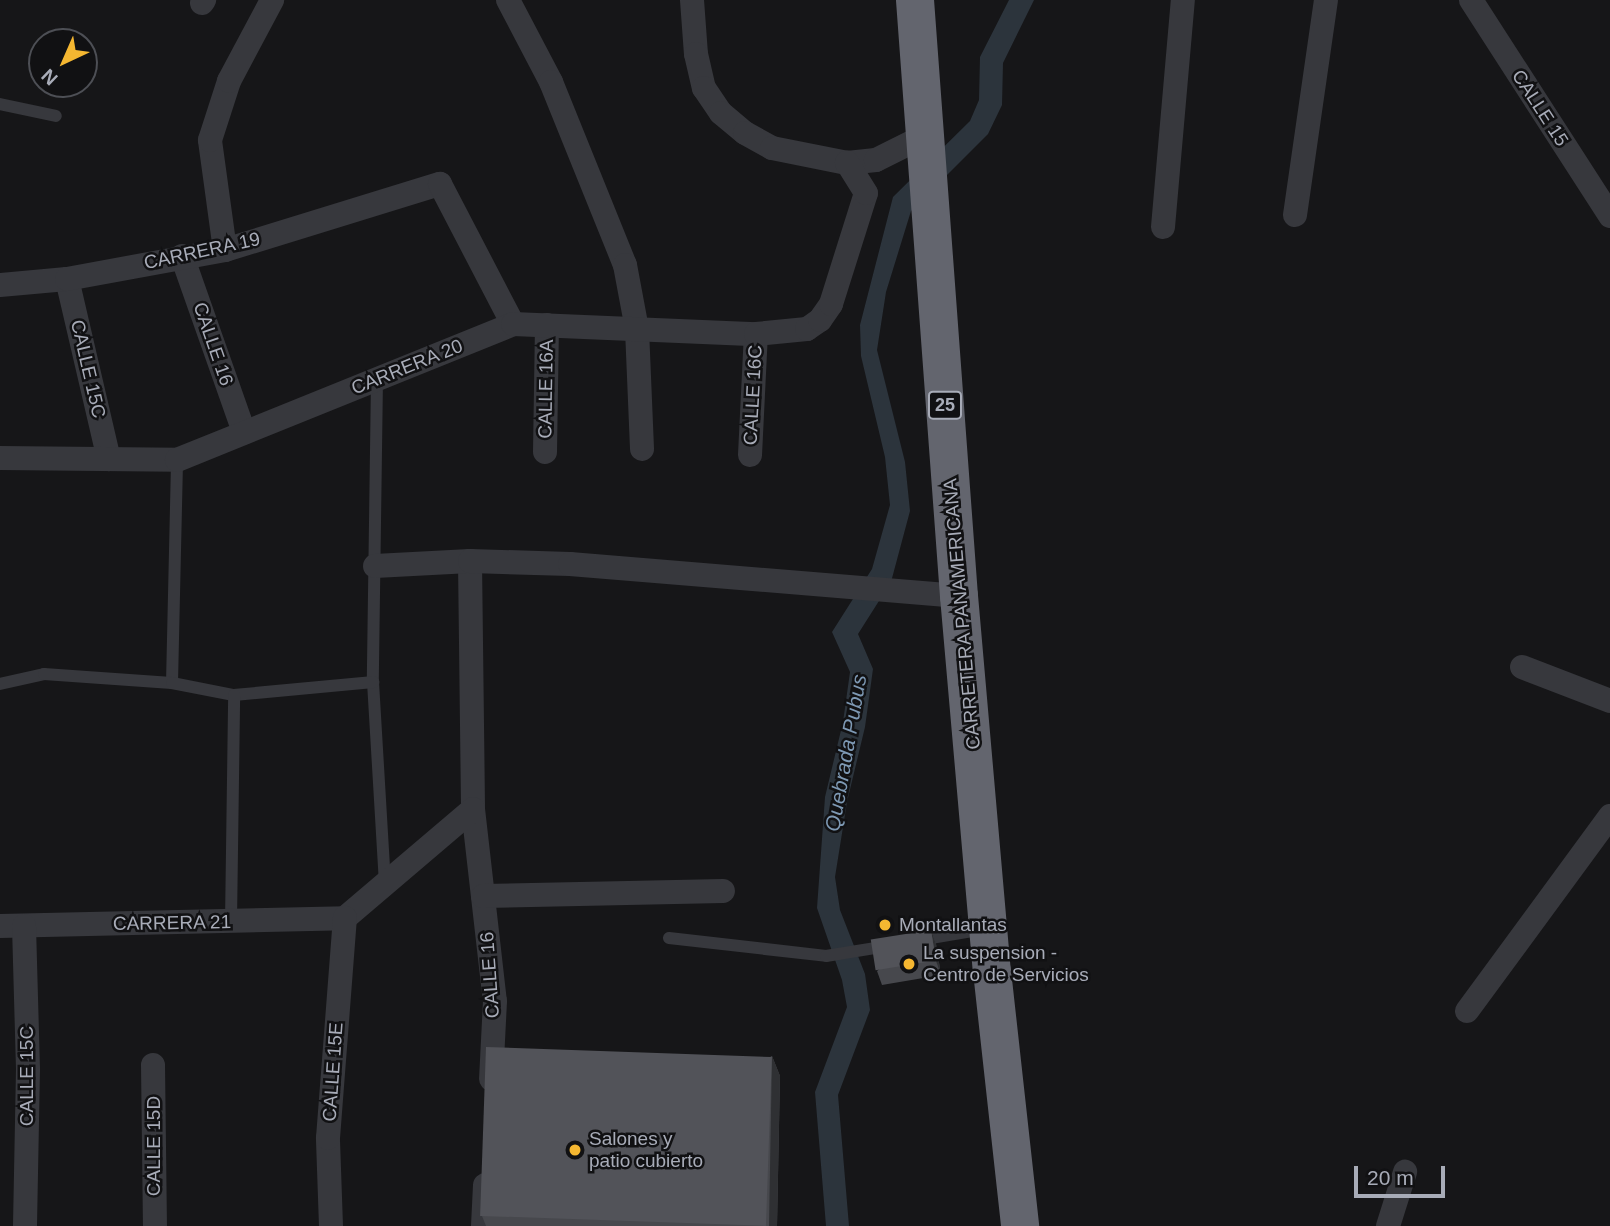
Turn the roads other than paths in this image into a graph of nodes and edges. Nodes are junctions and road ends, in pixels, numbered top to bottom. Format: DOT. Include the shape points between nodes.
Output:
graph roads {
  1 [pos="272,0"];
  2 [pos="508,0"];
  3 [pos="692,0"];
  4 [pos="1183,0"];
  5 [pos="1326,0"];
  6 [pos="1471,0"];
  7 [pos="918,1"];
  8 [pos="0,104"];
  9 [pos="56,116"];
  10 [pos="926,137"];
  11 [pos="847,163"];
  12 [pos="1295,215"];
  13 [pos="1610,216"];
  14 [pos="1163,227"];
  15 [pos="225,250"];
  16 [pos="182,256"];
  17 [pos="67,279"];
  18 [pos="0,285"];
  19 [pos="513,324"];
  20 [pos="547,325"];
  21 [pos="637,329"];
  22 [pos="756,334"];
  23 [pos="377,379"];
  24 [pos="244,432"];
  25 [pos="642,449"];
  26 [pos="545,452"];
  27 [pos="750,455"];
  28 [pos="0,458"];
  29 [pos="109,459"];
  30 [pos="177,460"];
  31 [pos="470,561"];
  32 [pos="375,566"];
  33 [pos="959,596"];
  34 [pos="1522,667"];
  35 [pos="373,682"];
  36 [pos="172,683"];
  37 [pos="0,684"];
  38 [pos="234,695"];
  39 [pos="1610,701"];
  40 [pos="474,809"];
  41 [pos="1610,816"];
  42 [pos="385,886"];
  43 [pos="723,891"];
  44 [pos="483,896"];
  45 [pos="345,918"];
  46 [pos="231,922"];
  47 [pos="12,926"];
  48 [pos="989,928"];
  49 [pos="669,938"];
  50 [pos="1467,1011"];
  51 [pos="153,1065"];
  52 [pos="489,1107"];
  53 [pos="486,1160"];
  54 [pos="1405,1172"];
  55 [pos="25,1226"];
  56 [pos="155,1226"];
  57 [pos="331,1226"];
  58 [pos="483,1226"];
  59 [pos="1020,1226"];
  60 [pos="1388,1226"];
  1 -- 15 [label="street" via="229,81 210,139"];
  2 -- 21 [label="street" via="551,82 625,265"];
  3 -- 11 [label="street" via="696,54 705,88 721,113 772,148"];
  4 -- 14 [label="street"];
  5 -- 12 [label="street"];
  6 -- 13 [label="street, CALLE 15"];
  7 -- 10 [label="highway, CARRETERA PANAMERICANA / 25"];
  8 -- 9 [label="lane"];
  10 -- 11 [label="street" via="876,160"];
  10 -- 33 [label="highway, CARRETERA PANAMERICANA / 25"];
  11 -- 22 [label="street, CARRERA 20" via="866,193 831,304 807,329"];
  15 -- 16 [label="street, CARRERA 19"];
  15 -- 19 [label="street, CARRERA 19" via="440,184"];
  16 -- 17 [label="street, CARRERA 19"];
  16 -- 24 [label="street, CALLE 16"];
  17 -- 18 [label="street, CARRERA 19"];
  17 -- 29 [label="street, CALLE 15C"];
  19 -- 20 [label="street, CARRERA 20"];
  19 -- 23 [label="street, CARRERA 20"];
  20 -- 21 [label="street, CARRERA 20"];
  20 -- 26 [label="street, CALLE 16A"];
  21 -- 22 [label="street, CARRERA 20"];
  21 -- 25 [label="street"];
  22 -- 27 [label="street, CALLE 16C"];
  23 -- 24 [label="street, CARRERA 20"];
  23 -- 32 [label="lane"];
  24 -- 30 [label="street, CARRERA 20"];
  28 -- 29 [label="street, CARRERA 20"];
  29 -- 30 [label="street, CARRERA 20"];
  30 -- 36 [label="lane"];
  31 -- 32 [label="street"];
  31 -- 33 [label="street" via="570,564"];
  31 -- 40 [label="street, CALLE 16"];
  32 -- 35 [label="lane"];
  33 -- 48 [label="highway, CARRETERA PANAMERICANA / 25"];
  34 -- 39 [label="street"];
  35 -- 38 [label="lane"];
  35 -- 42 [label="lane"];
  36 -- 37 [label="lane" via="44,674"];
  36 -- 38 [label="lane"];
  38 -- 46 [label="lane"];
  40 -- 42 [label="street"];
  40 -- 44 [label="street, CALLE 16"];
  41 -- 50 [label="street"];
  42 -- 45 [label="street"];
  43 -- 44 [label="street"];
  44 -- 52 [label="street, CALLE 16" via="495,1001"];
  45 -- 46 [label="street, CARRERA 21"];
  45 -- 57 [label="street, CALLE 15E" via="328,1138"];
  46 -- 47 [label="street, CARRERA 21"];
  47 -- 55 [label="street, CALLE 15C" via="28,1069"];
  48 -- 49 [label="lane" via="831,955"];
  48 -- 59 [label="highway, CARRETERA PANAMERICANA / 25"];
  51 -- 56 [label="street, CALLE 15D"];
  53 -- 58 [label="street"];
  54 -- 60 [label="street"];
}
